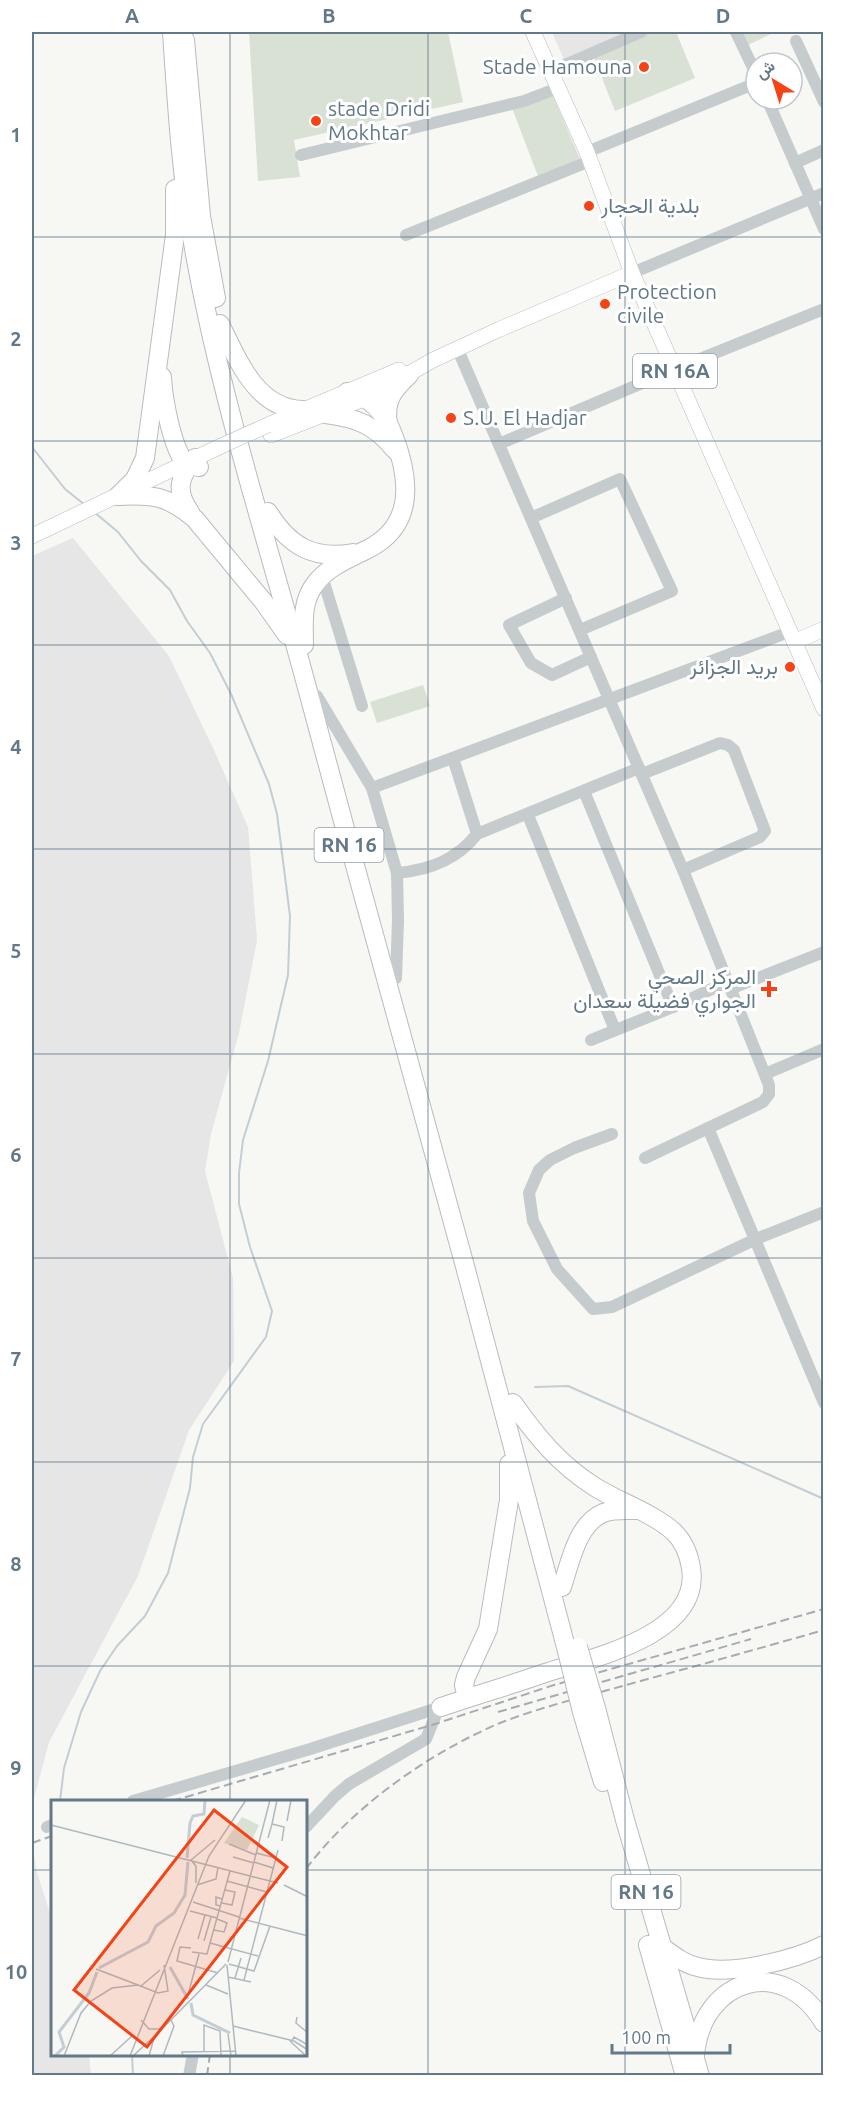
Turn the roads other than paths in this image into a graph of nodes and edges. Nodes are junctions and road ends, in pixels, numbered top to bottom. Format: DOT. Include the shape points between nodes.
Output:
graph roads {
  1 [pos="172,32"];
  2 [pos="185,32"];
  3 [pos="533,32"];
  4 [pos="641,32"];
  5 [pos="736,32"];
  6 [pos="796,41"];
  7 [pos="745,51"];
  8 [pos="550,71"];
  9 [pos="175,84"];
  10 [pos="558,88"];
  11 [pos="744,88"];
  12 [pos="824,102"];
  13 [pos="772,111"];
  14 [pos="824,150"];
  15 [pos="301,155"];
  16 [pos="589,157"];
  17 [pos="795,163"];
  18 [pos="824,193"];
  19 [pos="811,199"];
  20 [pos="824,230"];
  21 [pos="406,235"];
  22 [pos="632,273"];
  23 [pos="824,309"];
  24 [pos="220,324"];
  25 [pos="163,333"];
  26 [pos="458,350"];
  27 [pos="433,360"];
  28 [pos="675,369"];
  29 [pos="409,375"];
  30 [pos="347,392"];
  31 [pos="366,398"];
  32 [pos="303,410"];
  33 [pos="326,414"];
  34 [pos="388,423"];
  35 [pos="270,430"];
  36 [pos="499,444"];
  37 [pos="400,456"];
  38 [pos="190,465"];
  39 [pos="116,498"];
  40 [pos="268,512"];
  41 [pos="531,518"];
  42 [pos="195,519"];
  43 [pos="38,533"];
  44 [pos="361,552"];
  45 [pos="322,576"];
  46 [pos="566,598"];
  47 [pos="824,629"];
  48 [pos="580,630"];
  49 [pos="791,637"];
  50 [pos="301,651"];
  51 [pos="591,657"];
  52 [pos="318,696"];
  53 [pos="609,699"];
  54 [pos="362,706"];
  55 [pos="824,709"];
  56 [pos="453,758"];
  57 [pos="640,771"];
  58 [pos="372,788"];
  59 [pos="584,791"];
  60 [pos="528,814"];
  61 [pos="477,834"];
  62 [pos="683,870"];
  63 [pos="397,873"];
  64 [pos="824,952"];
  65 [pos="396,978"];
  66 [pos="729,985"];
  67 [pos="673,1006"];
  68 [pos="615,1030"];
  69 [pos="591,1040"];
  70 [pos="824,1049"];
  71 [pos="765,1074"];
  72 [pos="708,1128"];
  73 [pos="612,1134"];
  74 [pos="645,1158"];
  75 [pos="824,1212"];
  76 [pos="756,1239"];
  77 [pos="513,1403"];
  78 [pos="824,1403"];
  79 [pos="509,1438"];
  80 [pos="638,1510"];
  81 [pos="562,1587"];
  82 [pos="573,1649"];
  83 [pos="467,1698"];
  84 [pos="441,1707"];
  85 [pos="589,1710"];
  86 [pos="136,1800"];
  87 [pos="308,1825"];
  88 [pos="824,1945"];
  89 [pos="662,1947"];
  90 [pos="824,2023"];
  91 [pos="193,2056"];
  92 [pos="695,2057"];
  93 [pos="189,2076"];
  94 [pos="685,2076"];
  95 [pos="700,2076"];
  1 -- 9 [label="highway, RN 16"];
  2 -- 24 [label="highway, RN 16" via="201,216"];
  3 -- 8 [label="main road, RN 16A"];
  4 -- 8 [label="street"];
  5 -- 7 [label="street"];
  6 -- 12 [label="street"];
  8 -- 10 [label="main road, RN 16A"];
  9 -- 25 [label="highway" via="172,110 176,207"];
  9 -- 50 [label="highway, RN 16" via="189,219 212,339 237,443"];
  10 -- 15 [label="street" via="524,100"];
  10 -- 16 [label="main road, RN 16A"];
  11 -- 16 [label="street"];
  13 -- 17 [label="street"];
  14 -- 17 [label="street"];
  16 -- 21 [label="street"];
  16 -- 22 [label="main road, RN 16A"];
  17 -- 19 [label="street"];
  18 -- 19 [label="street"];
  19 -- 20 [label="street"];
  19 -- 22 [label="street"];
  22 -- 26 [label="main road"];
  22 -- 28 [label="main road, RN 16A"];
  23 -- 28 [label="street"];
  24 -- 32 [label="highway" via="239,363 262,394 278,404"];
  24 -- 40 [label="highway, RN 16"];
  25 -- 38 [label="highway" via="163,393 175,441"];
  25 -- 39 [label="highway" via="143,464 135,479"];
  26 -- 27 [label="main road"];
  26 -- 36 [label="street"];
  27 -- 29 [label="main road"];
  27 -- 30 [label="main road"];
  28 -- 36 [label="street"];
  28 -- 49 [label="main road, RN 16A"];
  29 -- 31 [label="main road"];
  29 -- 34 [label="highway" via="389,398"];
  30 -- 31 [label="highway"];
  30 -- 32 [label="main road"];
  31 -- 33 [label="main road"];
  31 -- 34 [label="highway"];
  32 -- 35 [label="main road"];
  33 -- 35 [label="main road"];
  33 -- 37 [label="highway" via="367,425"];
  34 -- 37 [label="highway"];
  35 -- 38 [label="main road, bridge"];
  36 -- 41 [label="street"];
  37 -- 44 [label="highway" via="407,484 401,513 385,537"];
  38 -- 39 [label="main road" via="140,491"];
  38 -- 42 [label="highway" via="181,482 182,498"];
  39 -- 42 [label="highway" via="162,497"];
  39 -- 43 [label="main road"];
  40 -- 44 [label="highway" via="278,529 310,551 324,556"];
  40 -- 50 [label="highway, RN 16"];
  41 -- 46 [label="street"];
  41 -- 48 [label="street" via="620,480 672,591"];
  42 -- 50 [label="highway"];
  44 -- 45 [label="highway"];
  45 -- 50 [label="highway" via="305,604"];
  45 -- 54 [label="street"];
  46 -- 48 [label="street"];
  46 -- 51 [label="street" via="509,625 531,663 552,675"];
  47 -- 49 [label="main road"];
  48 -- 51 [label="street"];
  49 -- 53 [label="street"];
  49 -- 55 [label="main road, RN 16A"];
  50 -- 52 [label="highway, RN 16"];
  50 -- 79 [label="highway, RN 16"];
  51 -- 53 [label="street"];
  52 -- 58 [label="street"];
  52 -- 65 [label="highway, RN 16"];
  53 -- 56 [label="street"];
  53 -- 57 [label="street"];
  56 -- 58 [label="street"];
  56 -- 61 [label="street"];
  57 -- 59 [label="street"];
  57 -- 62 [label="street"];
  57 -- 62 [label="street" via="720,743 734,750 765,825 764,834"];
  58 -- 63 [label="street"];
  59 -- 60 [label="street"];
  59 -- 67 [label="street"];
  60 -- 61 [label="street"];
  60 -- 68 [label="street"];
  61 -- 63 [label="street" via="468,846 442,864"];
  62 -- 66 [label="street"];
  63 -- 65 [label="street"];
  64 -- 66 [label="street"];
  65 -- 77 [label="highway, RN 16"];
  66 -- 67 [label="street"];
  66 -- 71 [label="street"];
  67 -- 68 [label="street"];
  68 -- 69 [label="street"];
  70 -- 71 [label="street"];
  71 -- 72 [label="street" via="769,1090 763,1102"];
  72 -- 74 [label="street"];
  72 -- 76 [label="street"];
  73 -- 76 [label="street" via="550,1160 539,1170 529,1193 533,1221 557,1269 593,1310 612,1306"];
  75 -- 76 [label="street"];
  76 -- 78 [label="street"];
  77 -- 80 [label="highway" via="570,1471"];
  77 -- 81 [label="highway, RN 16"];
  79 -- 82 [label="highway, RN 16"];
  79 -- 83 [label="highway" via="509,1500 503,1543 488,1629 465,1677"];
  80 -- 81 [label="highway" via="608,1512 591,1522 580,1535"];
  80 -- 83 [label="highway" via="674,1532 690,1559 693,1581 687,1600 673,1617 629,1646"];
  81 -- 82 [label="highway, RN 16"];
  82 -- 85 [label="highway, RN 16, bridge"];
  83 -- 84 [label="highway"];
  84 -- 86 [label="street"];
  84 -- 87 [label="street" via="426,1739 349,1784"];
  85 -- 89 [label="highway, RN 16"];
  85 -- 94 [label="highway, RN 16"];
  88 -- 89 [label="highway" via="773,1963 716,1971 688,1964"];
  89 -- 92 [label="highway, RN 16"];
  90 -- 92 [label="highway" via="809,2002 791,1989 772,1982 750,1983 730,1991 714,2006 696,2041"];
  91 -- 93 [label="street"];
  92 -- 95 [label="highway, RN 16"];
}
